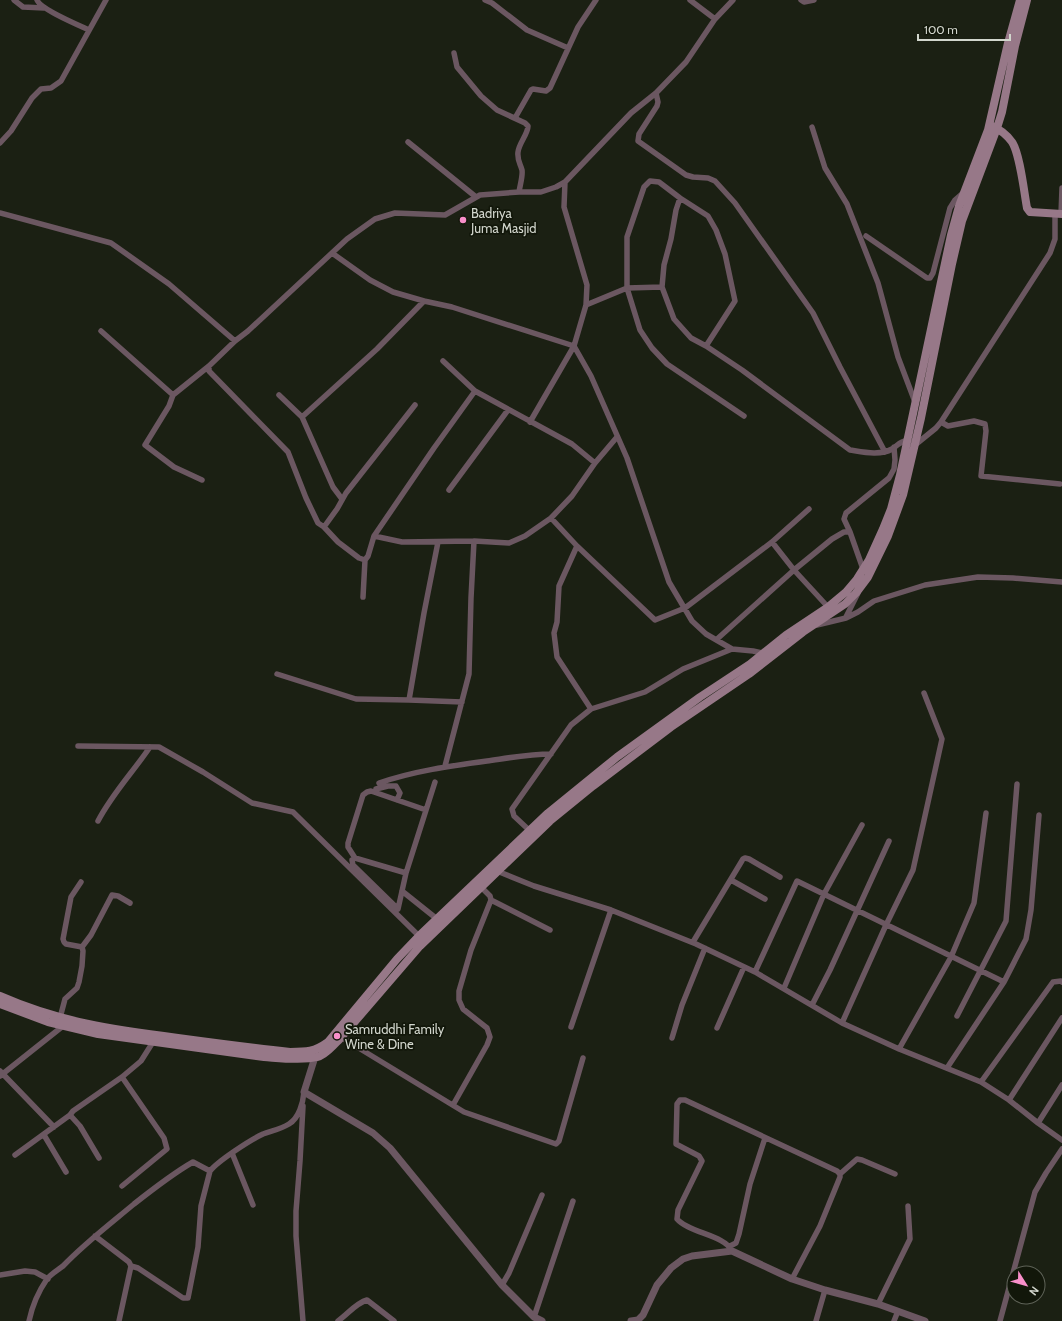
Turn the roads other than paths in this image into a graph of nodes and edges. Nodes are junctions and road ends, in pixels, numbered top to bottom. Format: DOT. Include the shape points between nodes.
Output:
graph roads {
  1 [pos="14,0"];
  2 [pos="37,0"];
  3 [pos="106,0"];
  4 [pos="485,0"];
  5 [pos="596,0"];
  6 [pos="690,0"];
  7 [pos="733,0"];
  8 [pos="801,0"];
  9 [pos="814,0"];
  10 [pos="1020,0"];
  11 [pos="1027,0"];
  12 [pos="44,8"];
  13 [pos="715,19"];
  14 [pos="89,30"];
  15 [pos="568,48"];
  16 [pos="454,53"];
  17 [pos="656,93"];
  18 [pos="515,118"];
  19 [pos="812,127"];
  20 [pos="993,127"];
  21 [pos="408,142"];
  22 [pos="0,143"];
  23 [pos="565,182"];
  24 [pos="1062,187"];
  25 [pos="519,192"];
  26 [pos="964,193"];
  27 [pos="476,197"];
  28 [pos="680,198"];
  29 [pos="0,213"];
  30 [pos="1059,214"];
  31 [pos="866,236"];
  32 [pos="332,253"];
  33 [pos="662,287"];
  34 [pos="627,288"];
  35 [pos="424,300"];
  36 [pos="586,305"];
  37 [pos="101,330"];
  38 [pos="235,341"];
  39 [pos="574,346"];
  40 [pos="706,346"];
  41 [pos="443,360"];
  42 [pos="209,366"];
  43 [pos="475,391"];
  44 [pos="173,395"];
  45 [pos="278,395"];
  46 [pos="916,403"];
  47 [pos="415,405"];
  48 [pos="508,410"];
  49 [pos="744,416"];
  50 [pos="302,417"];
  51 [pos="916,420"];
  52 [pos="530,422"];
  53 [pos="941,422"];
  54 [pos="617,437"];
  55 [pos="911,443"];
  56 [pos="894,447"];
  57 [pos="885,452"];
  58 [pos="595,463"];
  59 [pos="202,480"];
  60 [pos="1060,484"];
  61 [pos="449,490"];
  62 [pos="342,499"];
  63 [pos="809,509"];
  64 [pos="551,518"];
  65 [pos="324,527"];
  66 [pos="850,532"];
  67 [pos="374,536"];
  68 [pos="474,541"];
  69 [pos="438,542"];
  70 [pos="772,542"];
  71 [pos="577,546"];
  72 [pos="365,560"];
  73 [pos="864,569"];
  74 [pos="794,570"];
  75 [pos="1062,582"];
  76 [pos="858,590"];
  77 [pos="363,597"];
  78 [pos="828,607"];
  79 [pos="685,608"];
  80 [pos="846,618"];
  81 [pos="811,626"];
  82 [pos="788,638"];
  83 [pos="716,640"];
  84 [pos="732,649"];
  85 [pos="765,656"];
  86 [pos="277,674"];
  87 [pos="924,693"];
  88 [pos="409,700"];
  89 [pos="462,702"];
  90 [pos="591,709"];
  91 [pos="78,746"];
  92 [pos="150,747"];
  93 [pos="551,754"];
  94 [pos="445,766"];
  95 [pos="435,782"];
  96 [pos="379,783"];
  97 [pos="1016,784"];
  98 [pos="376,789"];
  99 [pos="397,800"];
  100 [pos="426,810"];
  101 [pos="986,813"];
  102 [pos="1038,815"];
  103 [pos="98,821"];
  104 [pos="862,824"];
  105 [pos="529,830"];
  106 [pos="889,841"];
  107 [pos="521,844"];
  108 [pos="352,860"];
  109 [pos="497,871"];
  110 [pos="406,873"];
  111 [pos="780,877"];
  112 [pos="731,880"];
  113 [pos="81,882"];
  114 [pos="481,887"];
  115 [pos="402,892"];
  116 [pos="824,894"];
  117 [pos="764,899"];
  118 [pos="491,900"];
  119 [pos="130,903"];
  120 [pos="458,904"];
  121 [pos="611,910"];
  122 [pos="857,911"];
  123 [pos="437,919"];
  124 [pos="886,925"];
  125 [pos="550,930"];
  126 [pos="419,936"];
  127 [pos="693,942"];
  128 [pos="82,947"];
  129 [pos="705,948"];
  130 [pos="951,957"];
  131 [pos="744,967"];
  132 [pos="755,972"];
  133 [pos="980,972"];
  134 [pos="1004,982"];
  135 [pos="1062,982"];
  136 [pos="784,988"];
  137 [pos="0,996"];
  138 [pos="0,1004"];
  139 [pos="812,1005"];
  140 [pos="957,1016"];
  141 [pos="60,1018"];
  142 [pos="1062,1018"];
  143 [pos="842,1023"];
  144 [pos="63,1026"];
  145 [pos="571,1027"];
  146 [pos="717,1028"];
  147 [pos="338,1035"];
  148 [pos="672,1038"];
  149 [pos="153,1042"];
  150 [pos="899,1049"];
  151 [pos="314,1054"];
  152 [pos="583,1058"];
  153 [pos="947,1068"];
  154 [pos="1,1074"];
  155 [pos="122,1077"];
  156 [pos="981,1082"];
  157 [pos="1062,1085"];
  158 [pos="304,1092"];
  159 [pos="1009,1100"];
  160 [pos="303,1102"];
  161 [pos="453,1105"];
  162 [pos="70,1115"];
  163 [pos="1038,1123"];
  164 [pos="54,1127"];
  165 [pos="44,1135"];
  166 [pos="765,1138"];
  167 [pos="1062,1140"];
  168 [pos="1062,1149"];
  169 [pos="232,1153"];
  170 [pos="15,1155"];
  171 [pos="98,1158"];
  172 [pos="210,1171"];
  173 [pos="66,1172"];
  174 [pos="840,1174"];
  175 [pos="895,1174"];
  176 [pos="122,1186"];
  177 [pos="542,1195"];
  178 [pos="573,1201"];
  179 [pos="253,1206"];
  180 [pos="908,1206"];
  181 [pos="95,1236"];
  182 [pos="731,1249"];
  183 [pos="130,1266"];
  184 [pos="0,1275"];
  185 [pos="792,1278"];
  186 [pos="48,1279"];
  187 [pos="502,1285"];
  188 [pos="825,1290"];
  189 [pos="878,1304"];
  190 [pos="898,1311"];
  191 [pos="534,1317"];
  192 [pos="644,1318"];
  193 [pos="29,1321"];
  194 [pos="119,1321"];
  195 [pos="303,1321"];
  196 [pos="338,1321"];
  197 [pos="394,1321"];
  198 [pos="542,1321"];
  199 [pos="631,1321"];
  200 [pos="816,1321"];
  201 [pos="894,1321"];
  202 [pos="925,1321"];
  203 [pos="1000,1321"];
  1 -- 12 [label="street" via="23,6"];
  2 -- 12 [label="street"];
  3 -- 14 [label="street"];
  4 -- 15 [label="street" via="527,30"];
  5 -- 15 [label="street"];
  6 -- 13 [label="street"];
  7 -- 13 [label="street"];
  8 -- 9 [label="street"];
  10 -- 20 [label="main road" via="1008,43"];
  11 -- 20 [label="main road" via="1002,112"];
  12 -- 14 [label="street"];
  13 -- 17 [label="street" via="686,62"];
  14 -- 22 [label="street" via="61,81 51,88 41,89 32,98"];
  15 -- 18 [label="street" via="550,88 546,91 531,90"];
  16 -- 18 [label="street" via="457,67 481,96 498,110"];
  17 -- 23 [label="street" via="631,113"];
  17 -- 57 [label="street" via="657,106 639,134 638,141 686,175 716,181 735,203 813,313"];
  18 -- 25 [label="street" via="528,126 518,150 518,164 522,171"];
  19 -- 46 [label="street" via="825,168 847,204 878,283 898,357"];
  20 -- 26 [label="main road"];
  20 -- 30 [label="main road" via="1012,142 1019,161 1030,212"];
  20 -- 51 [label="main road" via="962,221"];
  21 -- 27 [label="street"];
  23 -- 25 [label="street" via="541,192"];
  23 -- 36 [label="street" via="564,207 587,285"];
  24 -- 30 [label="street"];
  25 -- 27 [label="street"];
  26 -- 31 [label="street" via="950,208 930,278"];
  26 -- 46 [label="main road" via="958,206 946,254"];
  27 -- 32 [label="street" via="445,216 395,213 374,219"];
  28 -- 33 [label="street" via="664,265"];
  28 -- 34 [label="street" via="659,182 650,182 644,187 627,237"];
  28 -- 40 [label="street" via="708,216 716,230 725,254 735,301"];
  29 -- 38 [label="street" via="111,243 169,284"];
  30 -- 53 [label="street" via="1056,239 1050,253"];
  32 -- 35 [label="street" via="370,280 393,292"];
  32 -- 38 [label="street"];
  33 -- 34 [label="street"];
  33 -- 40 [label="street" via="674,319 691,338"];
  34 -- 36 [label="street"];
  34 -- 49 [label="street" via="640,330 652,348 667,364"];
  35 -- 39 [label="street"];
  35 -- 50 [label="street" via="377,349"];
  36 -- 39 [label="street"];
  37 -- 44 [label="street"];
  38 -- 42 [label="street"];
  39 -- 52 [label="street"];
  39 -- 54 [label="street" via="591,376"];
  40 -- 57 [label="street" via="850,450"];
  41 -- 43 [label="street"];
  42 -- 44 [label="street"];
  42 -- 65 [label="street" via="209,371 288,452 318,523"];
  43 -- 48 [label="street"];
  43 -- 67 [label="street"];
  44 -- 59 [label="street" via="145,445 174,467"];
  45 -- 50 [label="street"];
  46 -- 51 [label="main road"];
  47 -- 62 [label="street"];
  48 -- 52 [label="street"];
  48 -- 61 [label="street"];
  50 -- 62 [label="street" via="333,487"];
  51 -- 55 [label="main road"];
  52 -- 58 [label="street" via="572,444"];
  53 -- 55 [label="street" via="936,428"];
  53 -- 60 [label="street" via="948,426 974,421 985,424 981,476"];
  54 -- 58 [label="street"];
  54 -- 79 [label="street" via="670,582"];
  55 -- 56 [label="street" via="901,441"];
  55 -- 73 [label="main road" via="891,509"];
  55 -- 76 [label="main road" via="903,494 894,521 871,572"];
  56 -- 57 [label="street"];
  56 -- 66 [label="street" via="896,460 889,478 846,513 844,519"];
  58 -- 64 [label="street" via="572,496"];
  62 -- 65 [label="street" via="338,509"];
  63 -- 70 [label="street"];
  64 -- 68 [label="street" via="509,543"];
  64 -- 71 [label="street"];
  65 -- 72 [label="street" via="338,542"];
  66 -- 73 [label="street"];
  66 -- 74 [label="street" via="844,532 832,539"];
  67 -- 69 [label="street" via="402,542"];
  67 -- 72 [label="street"];
  68 -- 69 [label="street"];
  68 -- 89 [label="street" via="469,674"];
  69 -- 88 [label="street"];
  70 -- 74 [label="street"];
  70 -- 79 [label="street"];
  71 -- 79 [label="street" via="655,620"];
  71 -- 90 [label="street" via="559,586 554,633 557,657"];
  72 -- 77 [label="street"];
  73 -- 78 [label="main road" via="846,592"];
  74 -- 78 [label="street"];
  74 -- 83 [label="street"];
  75 -- 80 [label="street" via="978,577 948,581 925,585 874,601"];
  76 -- 80 [label="street"];
  76 -- 81 [label="main road" via="845,604"];
  78 -- 82 [label="main road"];
  79 -- 83 [label="street" via="692,621"];
  80 -- 81 [label="street"];
  81 -- 82 [label="main road"];
  82 -- 85 [label="main road"];
  83 -- 84 [label="street"];
  84 -- 85 [label="street" via="753,651"];
  84 -- 90 [label="street" via="683,669 645,692"];
  85 -- 105 [label="main road" via="700,697 617,758"];
  85 -- 107 [label="main road" via="749,674 671,727"];
  86 -- 88 [label="street" via="356,699"];
  87 -- 124 [label="street" via="942,739 913,870"];
  88 -- 89 [label="street"];
  89 -- 94 [label="street"];
  90 -- 93 [label="street" via="571,725"];
  91 -- 92 [label="street"];
  92 -- 103 [label="street" via="111,798"];
  92 -- 126 [label="street" via="159,747 252,803 293,812"];
  93 -- 94 [label="street"];
  93 -- 105 [label="street" via="512,809 514,816"];
  94 -- 96 [label="street"];
  95 -- 100 [label="street"];
  97 -- 133 [label="street" via="1006,921"];
  98 -- 99 [label="street" via="396,786 400,793"];
  99 -- 100 [label="street"];
  99 -- 110 [label="street" via="367,792 348,846 355,858"];
  100 -- 110 [label="street"];
  101 -- 130 [label="street" via="974,902"];
  102 -- 134 [label="street" via="1031,910 1026,939"];
  104 -- 116 [label="street"];
  105 -- 107 [label="main road"];
  106 -- 122 [label="street"];
  107 -- 109 [label="main road"];
  107 -- 120 [label="main road"];
  108 -- 115 [label="street" via="353,865 398,909"];
  109 -- 114 [label="main road"];
  109 -- 121 [label="street" via="534,886"];
  110 -- 115 [label="street"];
  111 -- 112 [label="street" via="745,858"];
  112 -- 117 [label="street"];
  112 -- 127 [label="street"];
  113 -- 128 [label="street" via="71,897 63,939 66,944"];
  114 -- 118 [label="street"];
  114 -- 120 [label="main road"];
  115 -- 123 [label="street"];
  116 -- 122 [label="street"];
  116 -- 132 [label="street" via="797,881"];
  116 -- 136 [label="street"];
  118 -- 125 [label="street"];
  118 -- 161 [label="street" via="471,950 459,991 463,1010 486,1028 490,1037"];
  119 -- 128 [label="street" via="112,895"];
  120 -- 123 [label="main road"];
  120 -- 147 [label="main road"];
  121 -- 127 [label="street"];
  121 -- 145 [label="street"];
  122 -- 124 [label="street"];
  122 -- 139 [label="street"];
  123 -- 126 [label="main road"];
  124 -- 130 [label="street"];
  124 -- 143 [label="street"];
  126 -- 147 [label="main road" via="397,959"];
  127 -- 129 [label="street"];
  128 -- 141 [label="street" via="81,978 76,988 65,999"];
  129 -- 131 [label="street"];
  129 -- 148 [label="street"];
  130 -- 133 [label="street"];
  130 -- 150 [label="street"];
  131 -- 132 [label="street"];
  131 -- 146 [label="street"];
  132 -- 136 [label="street"];
  133 -- 134 [label="street"];
  133 -- 140 [label="street"];
  134 -- 153 [label="street"];
  135 -- 156 [label="street" via="1054,982"];
  136 -- 139 [label="street"];
  137 -- 141 [label="main road"];
  138 -- 144 [label="main road"];
  139 -- 143 [label="street"];
  141 -- 151 [label="main road" via="124,1031"];
  142 -- 159 [label="street"];
  143 -- 150 [label="street"];
  144 -- 149 [label="main road"];
  144 -- 154 [label="street"];
  147 -- 151 [label="main road" via="327,1052"];
  147 -- 161 [label="street"];
  149 -- 151 [label="main road" via="264,1057 291,1058"];
  149 -- 155 [label="street" via="141,1061"];
  150 -- 153 [label="street"];
  151 -- 158 [label="street"];
  152 -- 161 [label="street" via="556,1144 464,1112"];
  153 -- 156 [label="street"];
  154 -- 164 [label="street"];
  155 -- 162 [label="street"];
  155 -- 176 [label="street" via="164,1138 167,1149"];
  156 -- 159 [label="street"];
  157 -- 163 [label="street"];
  158 -- 160 [label="street"];
  158 -- 187 [label="street" via="373,1134 390,1148"];
  159 -- 163 [label="street"];
  160 -- 169 [label="street" via="290,1124 261,1135"];
  160 -- 195 [label="street" via="296,1236"];
  162 -- 164 [label="street"];
  162 -- 171 [label="street" via="80,1126"];
  163 -- 167 [label="street"];
  164 -- 165 [label="street"];
  165 -- 170 [label="street"];
  165 -- 173 [label="street"];
  166 -- 174 [label="street"];
  166 -- 182 [label="street" via="750,1184 740,1234"];
  166 -- 182 [label="street" via="685,1100 680,1100 677,1104 676,1144 702,1161 678,1210 677,1219 683,1225 714,1238"];
  168 -- 203 [label="street" via="1035,1192"];
  169 -- 172 [label="street"];
  169 -- 179 [label="street"];
  172 -- 181 [label="street" via="193,1162 178,1170"];
  172 -- 183 [label="street" via="201,1206 198,1247 188,1298 184,1298 138,1268"];
  174 -- 175 [label="street" via="857,1159"];
  174 -- 185 [label="street" via="820,1226"];
  177 -- 187 [label="street"];
  178 -- 191 [label="street"];
  180 -- 189 [label="street" via="910,1239"];
  181 -- 183 [label="street"];
  181 -- 186 [label="street"];
  182 -- 185 [label="street"];
  182 -- 192 [label="street" via="692,1256 671,1268 657,1285"];
  183 -- 194 [label="street"];
  184 -- 186 [label="street" via="25,1271 35,1272"];
  185 -- 188 [label="street"];
  186 -- 193 [label="street" via="32,1307"];
  187 -- 191 [label="street"];
  188 -- 189 [label="street"];
  188 -- 200 [label="street"];
  189 -- 190 [label="street"];
  190 -- 201 [label="street"];
  190 -- 202 [label="street"];
  191 -- 198 [label="street"];
  192 -- 199 [label="street"];
  196 -- 197 [label="street" via="359,1302 367,1300"];
}
